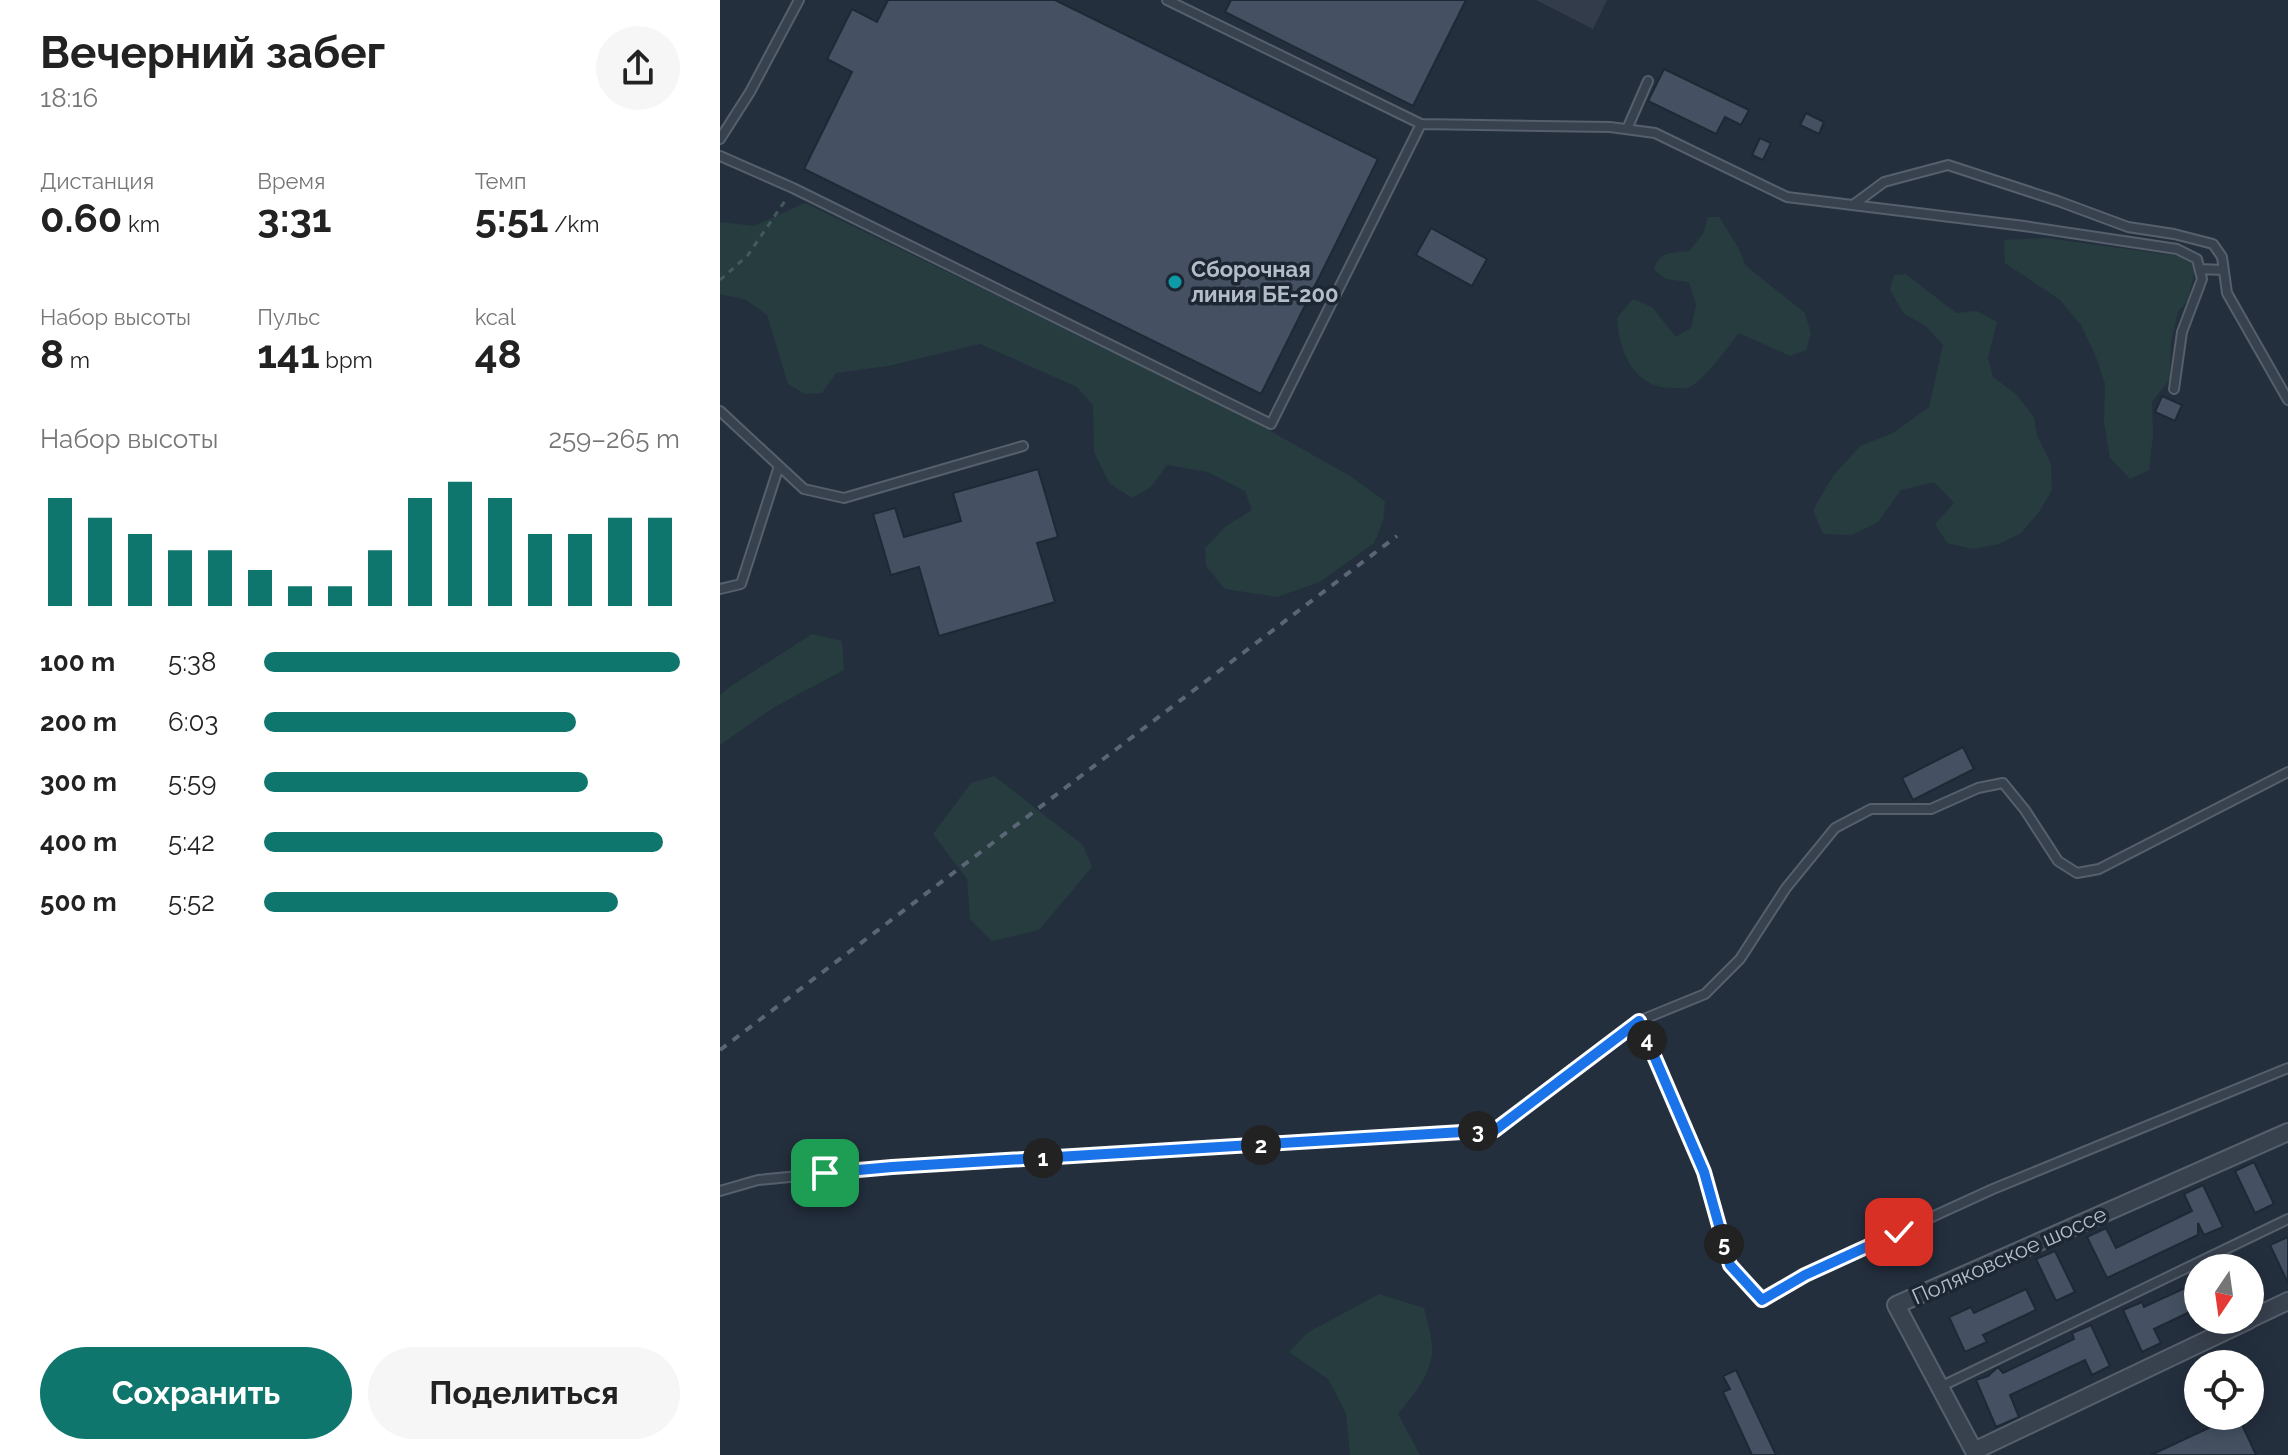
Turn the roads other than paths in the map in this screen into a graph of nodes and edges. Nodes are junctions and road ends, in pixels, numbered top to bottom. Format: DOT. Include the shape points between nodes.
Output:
graph roads {
  1 [pos="802,0"];
  2 [pos="1167,0"];
  3 [pos="1648,81"];
  4 [pos="1421,124"];
  5 [pos="1627,129"];
  6 [pos="720,139"];
  7 [pos="720,156"];
  8 [pos="1852,205"];
  9 [pos="2200,269"];
  10 [pos="2223,270"];
  11 [pos="2174,389"];
  12 [pos="2288,400"];
  13 [pos="720,411"];
  14 [pos="1023,446"];
  15 [pos="779,466"];
  16 [pos="720,589"];
  17 [pos="2288,772"];
  18 [pos="1639,1021"];
  19 [pos="2288,1068"];
  20 [pos="2288,1132"];
  21 [pos="720,1191"];
  22 [pos="2288,1219"];
  23 [pos="2288,1301"];
  24 [pos="2264,1313"];
  25 [pos="2220,1334"];
  26 [pos="1940,1387"];
  1 -- 6 [label="lane"];
  2 -- 4 [label="lane"];
  3 -- 5 [label="lane"];
  4 -- 5 [label="lane"];
  4 -- 7 [label="lane" via="1271,424"];
  5 -- 8 [label="lane" via="1655,133 1787,197"];
  8 -- 9 [label="lane" via="2177,249 2197,259"];
  8 -- 10 [label="lane" via="1884,182 1948,165 2128,227 2213,244"];
  9 -- 10 [label="lane"];
  9 -- 11 [label="lane" via="2202,279 2182,332"];
  10 -- 12 [label="lane" via="2227,293"];
  13 -- 15 [label="lane"];
  14 -- 15 [label="lane" via="844,498 804,489"];
  15 -- 16 [label="lane" via="741,584"];
  17 -- 18 [label="lane" via="2099,869 2077,873 2058,861 2003,783 1931,809 1871,809 1835,828 1786,888 1740,959 1705,994"];
  18 -- 19 [label="lane" via="1704,1172 1730,1265 1762,1300 1993,1189"];
  18 -- 21 [label="lane" via="1495,1130 892,1167 758,1180"];
  20 -- 26 [label="street, Поляковское шоссе" via="1896,1305"];
  22 -- 26 [label="lane"];
  23 -- 24 [label="street, Поляковское шоссе"];
  25 -- 26 [label="street, Поляковское шоссе" via="1974,1451"];
}
